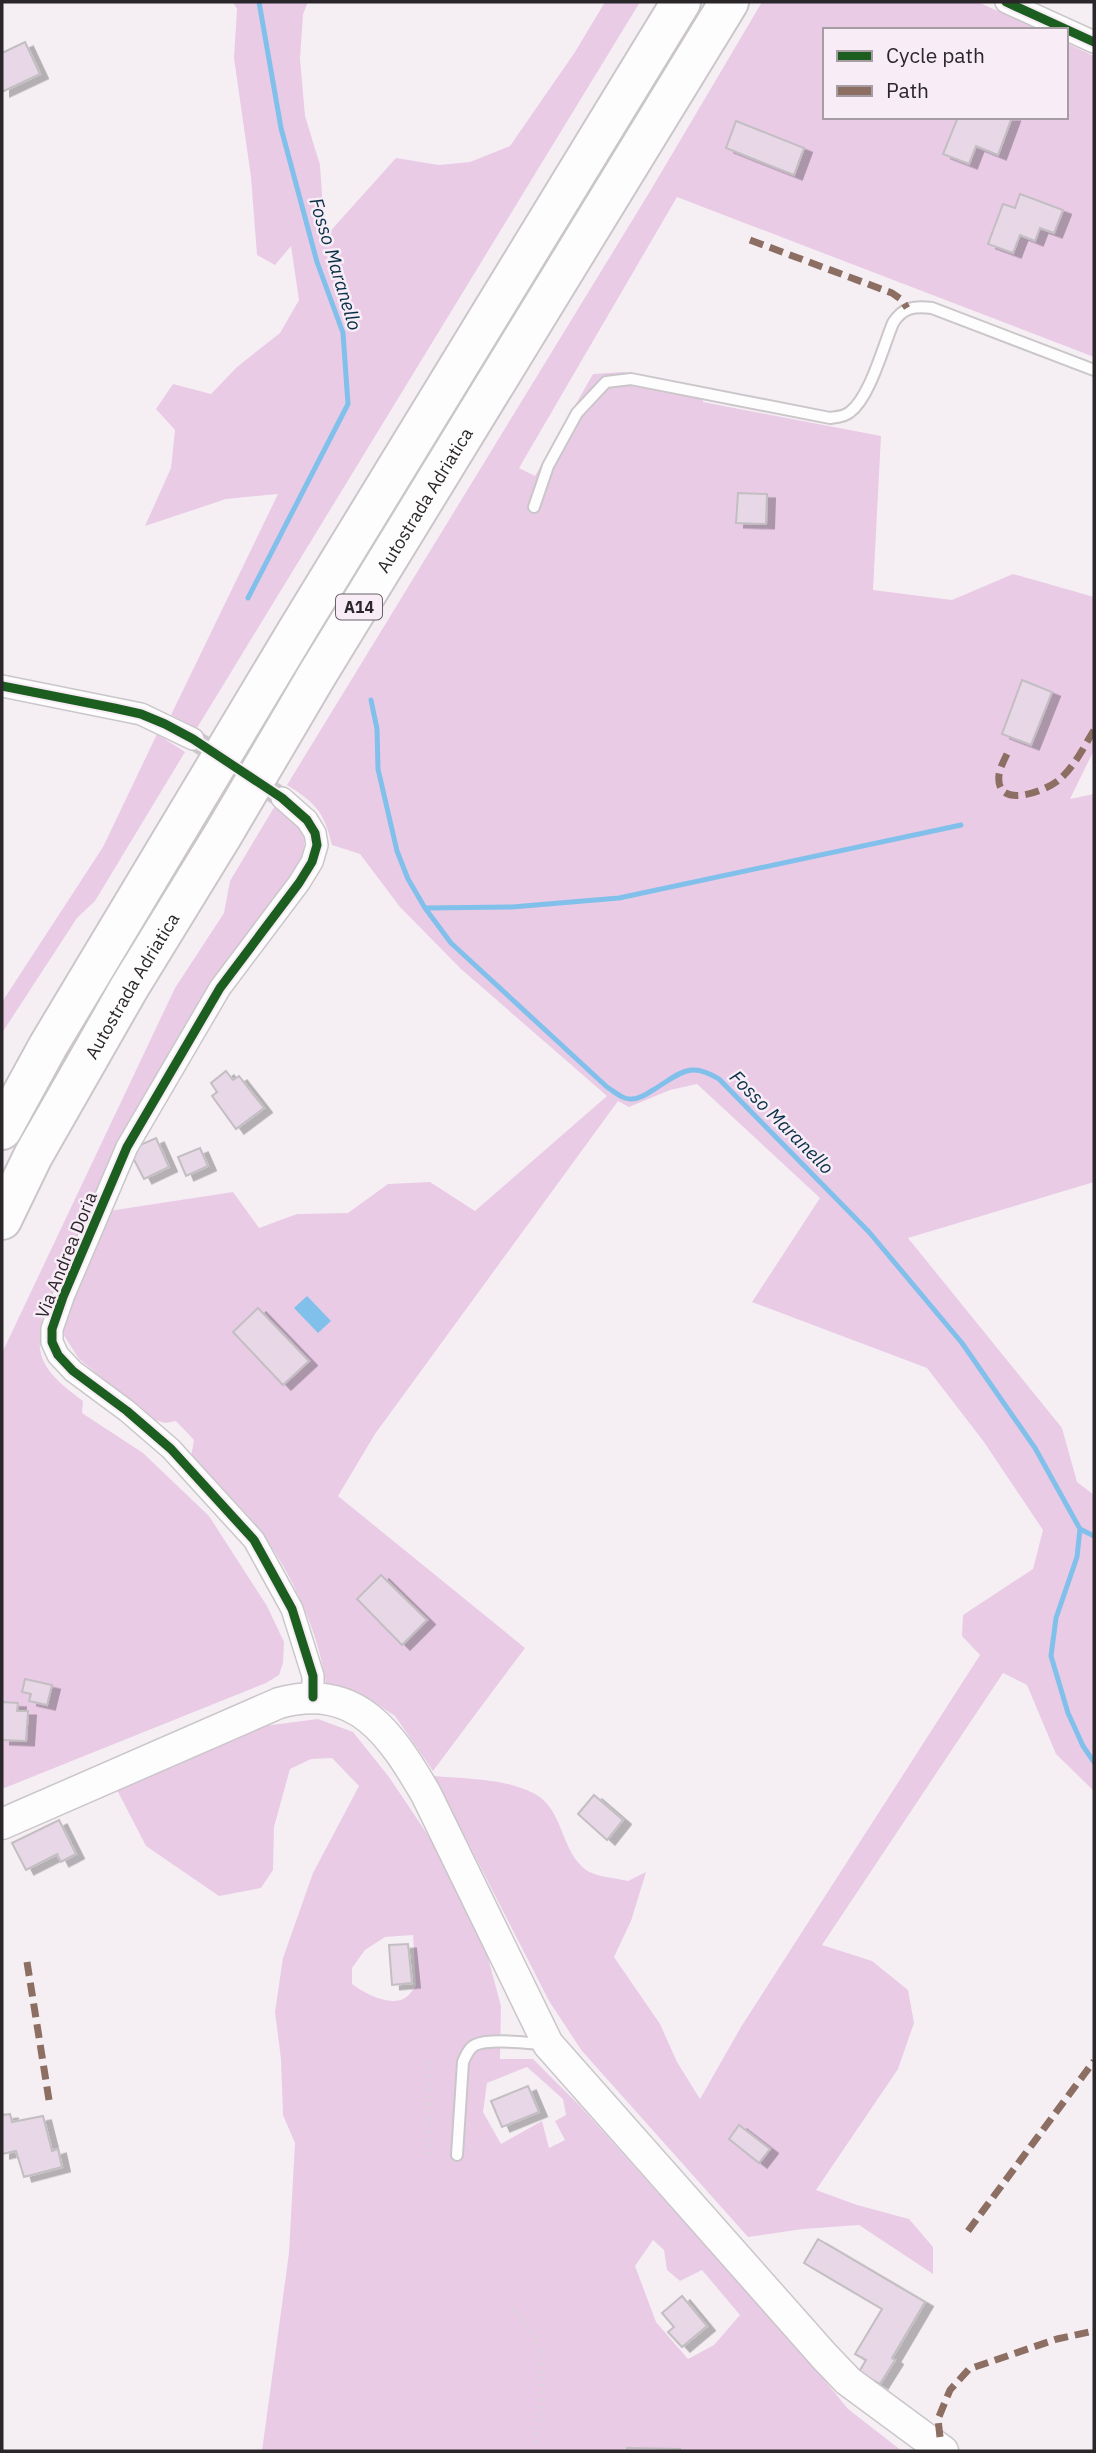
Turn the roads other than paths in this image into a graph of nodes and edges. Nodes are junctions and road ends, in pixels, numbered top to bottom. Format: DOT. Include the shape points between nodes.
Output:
graph roads {
  1 [pos="681,2"];
  2 [pos="729,2"];
  3 [pos="1019,4"];
  4 [pos="1066,28"];
  5 [pos="1068,29"];
  6 [pos="1094,42"];
  7 [pos="1094,370"];
  8 [pos="534,507"];
  9 [pos="2,686"];
  10 [pos="193,739"];
  11 [pos="282,798"];
  12 [pos="2,1130"];
  13 [pos="2,1220"];
  14 [pos="313,1697"];
  15 [pos="2,1824"];
  16 [pos="548,2044"];
  17 [pos="457,2155"];
  18 [pos="943,2451"];
  1 -- 12 [label="highway, A14" via="312,606"];
  2 -- 13 [label="highway, Autostrada Adriatica / A14" via="129,988 33,1156"];
  3 -- 4 [label="street"];
  5 -- 6 [label="street"];
  7 -- 8 [label="lane" via="932,308 907,308 892,323 862,399 843,416 830,418 631,379 606,382 577,413 548,466"];
  9 -- 10 [label="street" via="141,714"];
  11 -- 14 [label="street, Via Andrea Doria" via="315,833 312,862 220,988 127,1147 63,1297 52,1342 73,1371 171,1449 254,1540 292,1609 313,1676"];
  14 -- 15 [label="main road" via="279,1703"];
  14 -- 16 [label="main road" via="329,1698 368,1717 404,1757"];
  16 -- 17 [label="lane" via="484,2042 466,2053"];
  16 -- 18 [label="main road" via="848,2381"];
}
